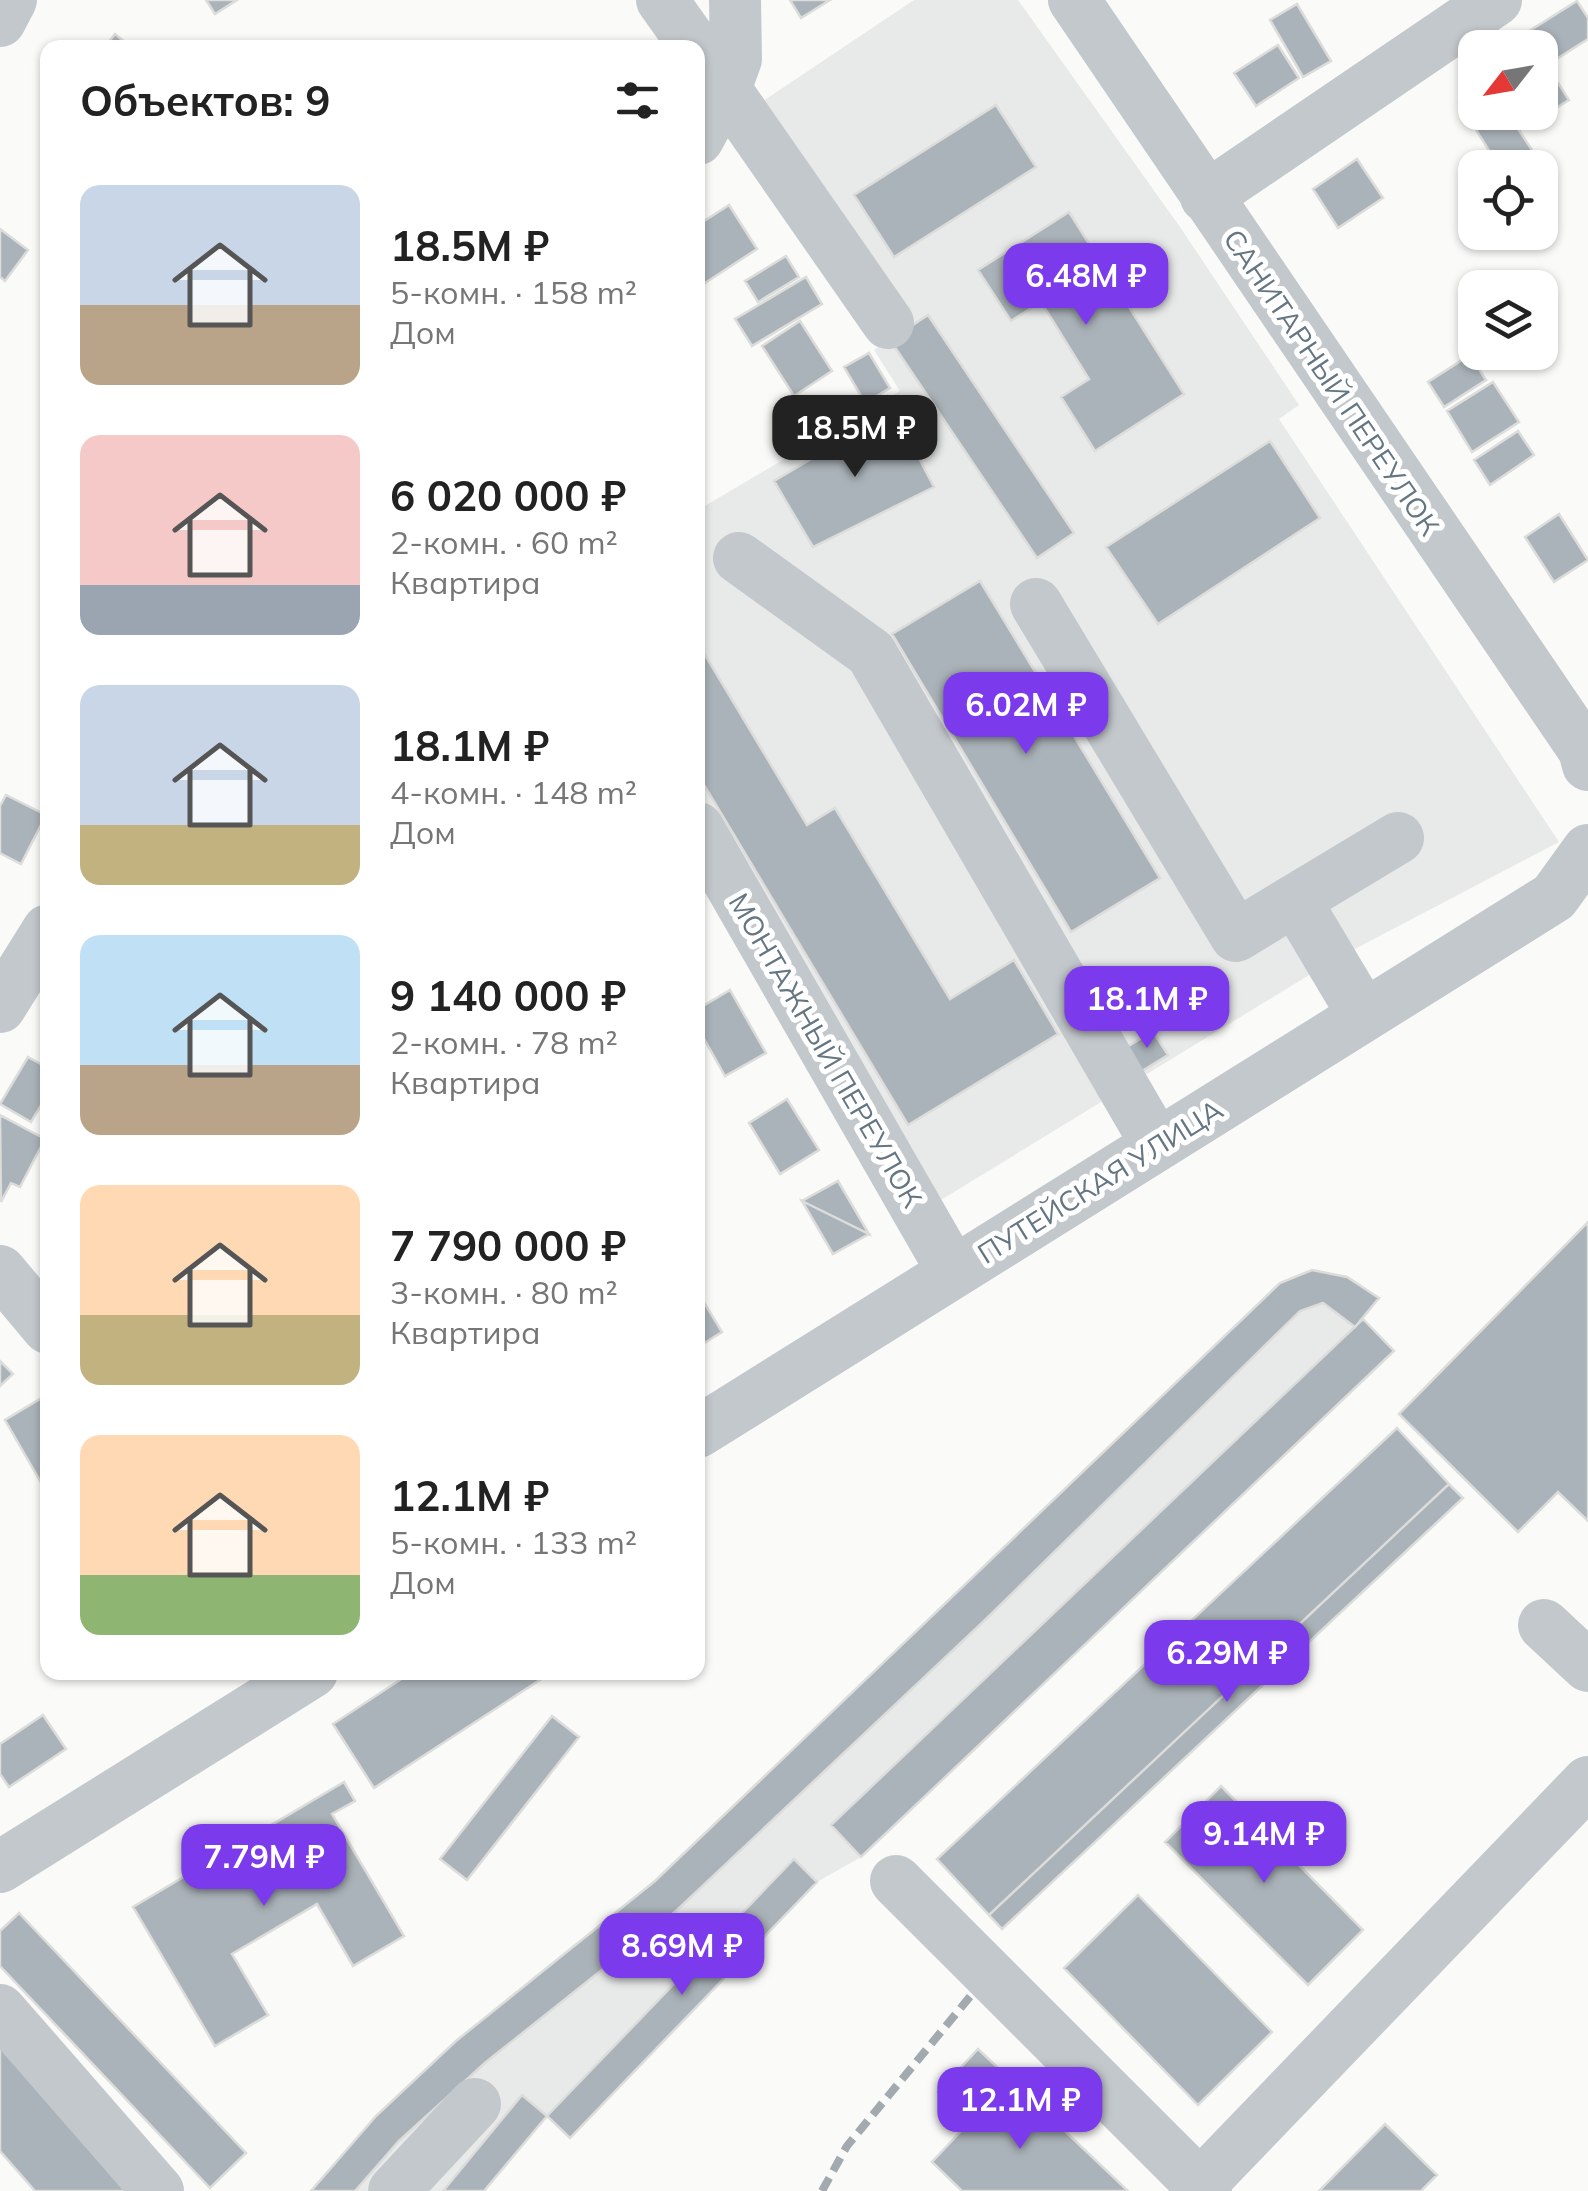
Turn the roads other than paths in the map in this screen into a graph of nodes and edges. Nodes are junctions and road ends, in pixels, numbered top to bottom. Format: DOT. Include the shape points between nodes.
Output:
graph roads {
  1 [pos="11,0"];
  2 [pos="662,0"];
  3 [pos="736,0"];
  4 [pos="1074,0"];
  5 [pos="1496,0"];
  6 [pos="0,21"];
  7 [pos="690,40"];
  8 [pos="706,62"];
  9 [pos="1206,197"];
  10 [pos="888,324"];
  11 [pos="739,558"];
  12 [pos="1036,604"];
  13 [pos="1588,765"];
  14 [pos="1398,838"];
  15 [pos="1588,850"];
  16 [pos="705,855"];
  17 [pos="1295,900"];
  18 [pos="40,943"];
  19 [pos="0,1007"];
  20 [pos="1364,1016"];
  21 [pos="1157,1145"];
  22 [pos="0,1272"];
  23 [pos="954,1272"];
  24 [pos="40,1319"];
  25 [pos="705,1428"];
  26 [pos="1544,1625"];
  27 [pos="1588,1666"];
  28 [pos="284,1680"];
  29 [pos="1588,1782"];
  30 [pos="0,1867"];
  31 [pos="896,1881"];
  32 [pos="0,2010"];
  33 [pos="475,2104"];
  34 [pos="1203,2188"];
  35 [pos="158,2191"];
  36 [pos="394,2191"];
  1 -- 6 [label="street"];
  2 -- 7 [label="street"];
  3 -- 8 [label="street" via="736,59"];
  4 -- 9 [label="street, САНИТАРНЫЙ ПЕРЕУЛОК"];
  5 -- 9 [label="street"];
  8 -- 10 [label="street"];
  9 -- 13 [label="street, САНИТАРНЫЙ ПЕРЕУЛОК" via="1584,750"];
  11 -- 21 [label="street" via="871,652"];
  12 -- 17 [label="street" via="1236,936"];
  14 -- 17 [label="street"];
  15 -- 20 [label="street, ПУТЕЙСКАЯ УЛИЦА" via="1554,897"];
  16 -- 23 [label="street, МОНТАЖНЫЙ ПЕРЕУЛОК"];
  17 -- 20 [label="street"];
  18 -- 19 [label="street"];
  20 -- 21 [label="street, ПУТЕЙСКАЯ УЛИЦА"];
  21 -- 23 [label="street, ПУТЕЙСКАЯ УЛИЦА"];
  22 -- 24 [label="street"];
  23 -- 25 [label="street, ПУТЕЙСКАЯ УЛИЦА"];
  26 -- 27 [label="street"];
  28 -- 30 [label="street"];
  29 -- 34 [label="street"];
  31 -- 34 [label="street"];
  32 -- 35 [label="street"];
  33 -- 36 [label="street"];
}
